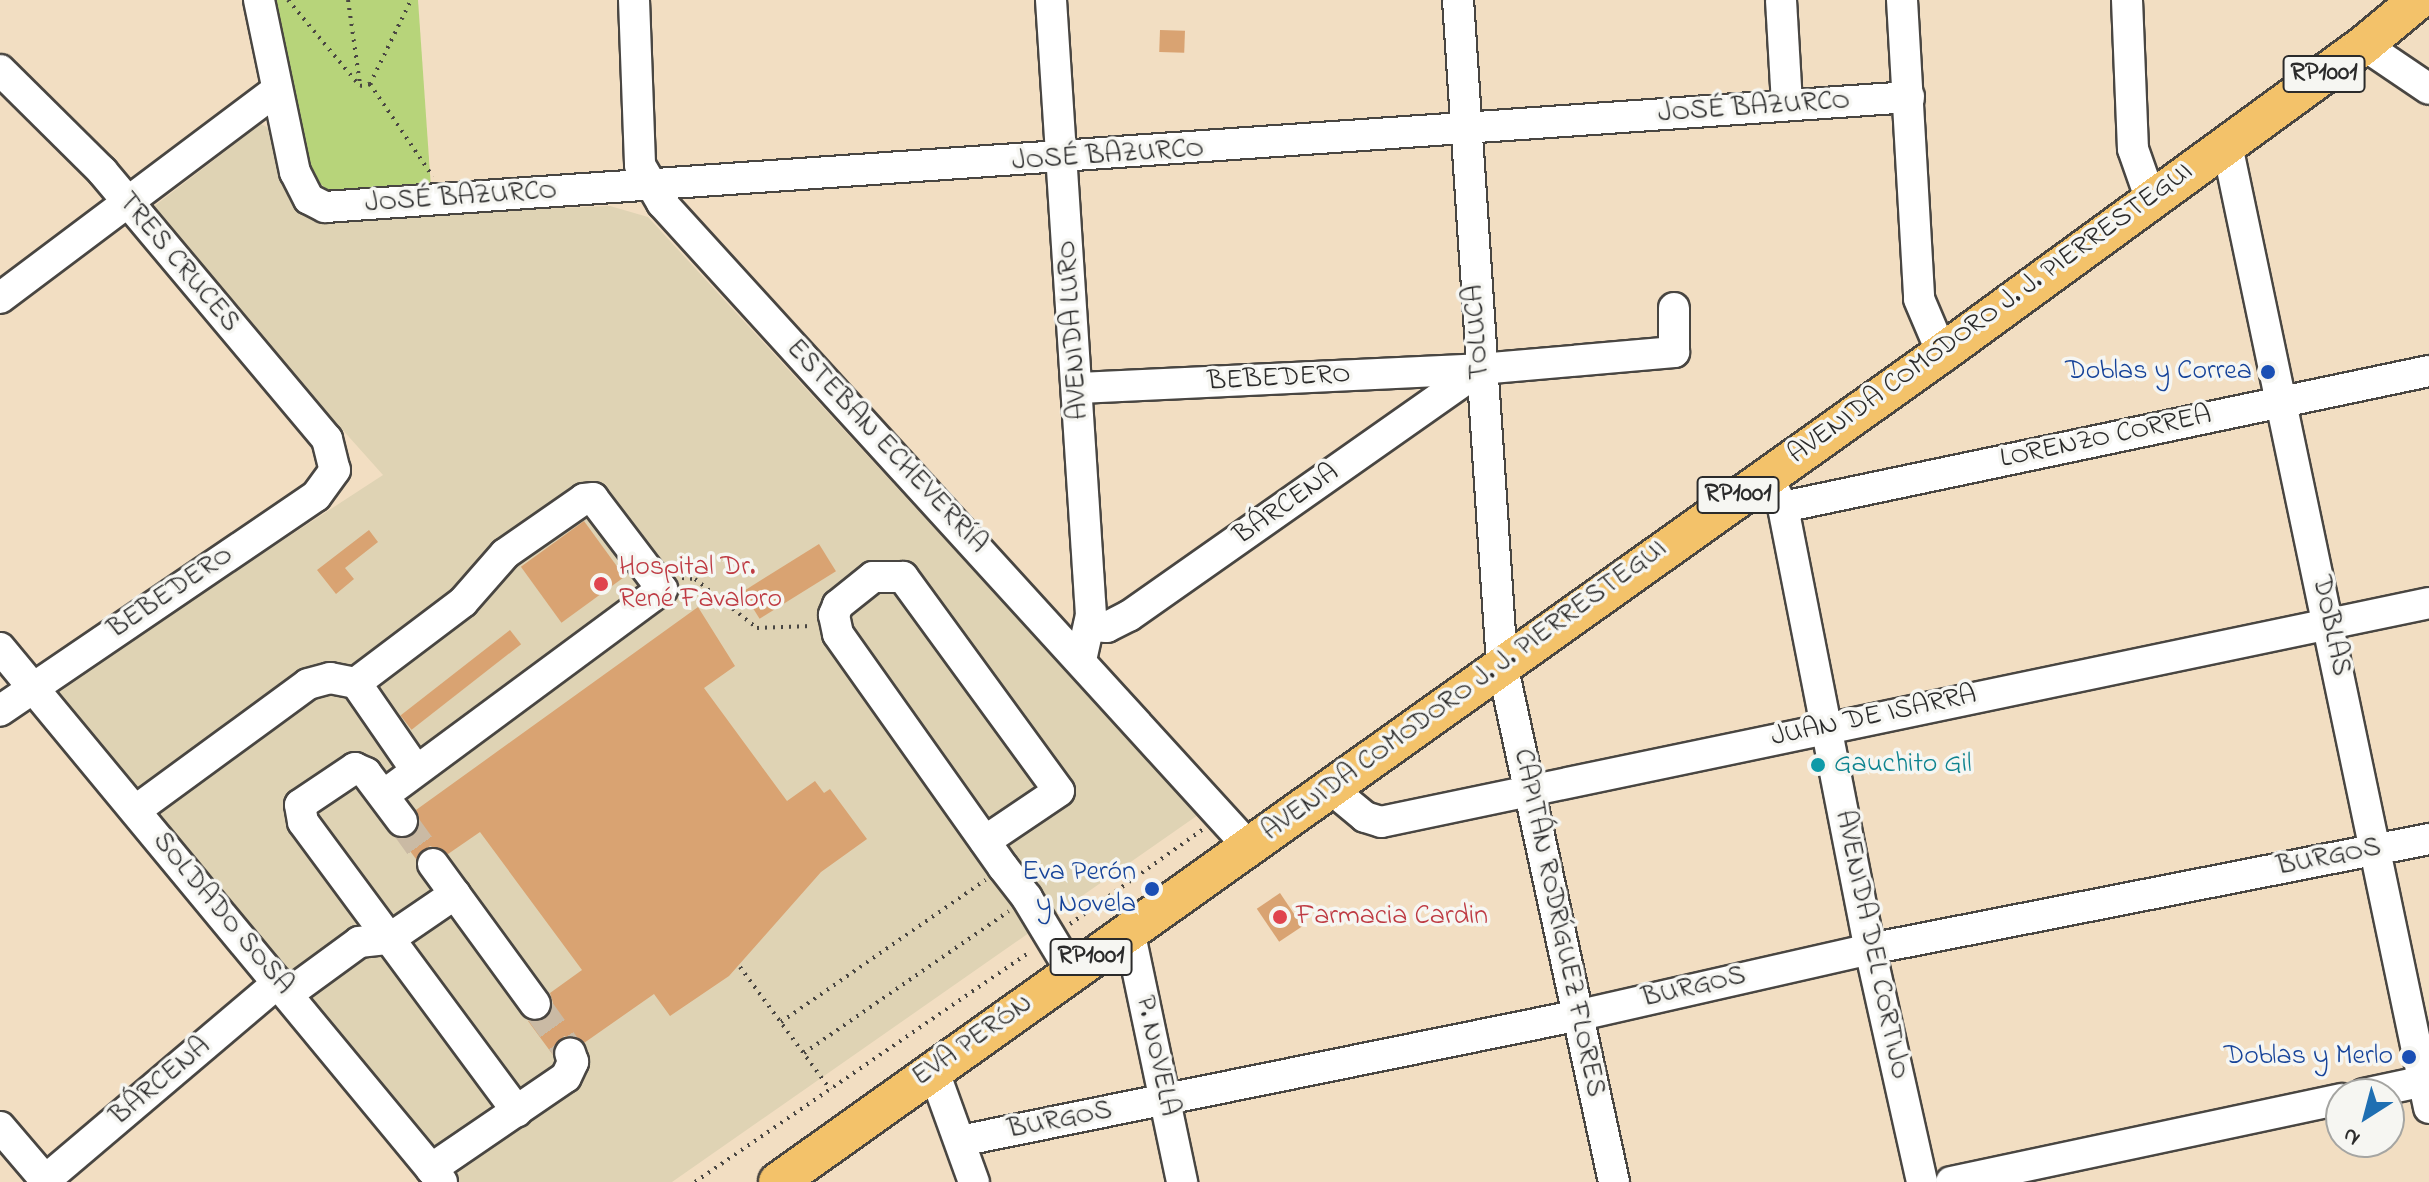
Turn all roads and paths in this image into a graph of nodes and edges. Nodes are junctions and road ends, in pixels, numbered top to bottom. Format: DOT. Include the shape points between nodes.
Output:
graph roads {
  1 [pos="259,0"];
  2 [pos="288,0"];
  3 [pos="348,0"];
  4 [pos="411,0"];
  5 [pos="634,0"];
  6 [pos="1051,0"];
  7 [pos="1458,0"];
  8 [pos="1781,0"];
  9 [pos="1902,0"];
  10 [pos="2127,0"];
  11 [pos="2418,0"];
  12 [pos="2364,45"];
  13 [pos="0,70"];
  14 [pos="370,84"];
  15 [pos="360,86"];
  16 [pos="2429,89"];
  17 [pos="276,91"];
  18 [pos="1909,97"];
  19 [pos="1787,105"];
  20 [pos="1464,130"];
  21 [pos="2227,145"];
  22 [pos="1062,159"];
  23 [pos="649,185"];
  24 [pos="448,199"];
  25 [pos="126,200"];
  26 [pos="2151,200"];
  27 [pos="0,298"];
  28 [pos="1674,308"];
  29 [pos="1942,353"];
  30 [pos="1480,369"];
  31 [pos="2429,371"];
  32 [pos="1079,388"];
  33 [pos="2284,400"];
  34 [pos="335,470"];
  35 [pos="1774,491"];
  36 [pos="662,589"];
  37 [pos="2429,603"];
  38 [pos="2329,622"];
  39 [pos="835,625"];
  40 [pos="1089,626"];
  41 [pos="0,648"];
  42 [pos="1081,660"];
  43 [pos="1502,664"];
  44 [pos="356,683"];
  45 [pos="32,686"];
  46 [pos="0,711"];
  47 [pos="1827,726"];
  48 [pos="416,770"];
  49 [pos="1531,787"];
  50 [pos="1330,788"];
  51 [pos="384,795"];
  52 [pos="136,810"];
  53 [pos="1221,816"];
  54 [pos="402,821"];
  55 [pos="2429,839"];
  56 [pos="985,841"];
  57 [pos="1249,847"];
  58 [pos="2377,849"];
  59 [pos="433,864"];
  60 [pos="1003,867"];
  61 [pos="455,894"];
  62 [pos="1027,898"];
  63 [pos="1129,930"];
  64 [pos="1052,937"];
  65 [pos="389,939"];
  66 [pos="1870,949"];
  67 [pos="740,967"];
  68 [pos="1071,971"];
  69 [pos="283,988"];
  70 [pos="535,1004"];
  71 [pos="1580,1015"];
  72 [pos="781,1022"];
  73 [pos="570,1053"];
  74 [pos="804,1053"];
  75 [pos="933,1069"];
  76 [pos="830,1089"];
  77 [pos="2427,1090"];
  78 [pos="2405,1091"];
  79 [pos="1165,1100"];
  80 [pos="2325,1102"];
  81 [pos="517,1111"];
  82 [pos="0,1127"];
  83 [pos="960,1141"];
  84 [pos="436,1176"];
  85 [pos="45,1181"];
  86 [pos="695,1182"];
  87 [pos="778,1182"];
  88 [pos="974,1182"];
  89 [pos="1182,1182"];
  90 [pos="1614,1182"];
  91 [pos="1922,1182"];
  92 [pos="1951,1182"];
  1 -- 17 [label="street"];
  2 -- 15 [label="path"];
  3 -- 15 [label="path"];
  4 -- 14 [label="path"];
  5 -- 23 [label="street, ESTEBAN ECHEVERRÍA" via="640,165"];
  6 -- 22 [label="street, AVENIDA LURO"];
  7 -- 20 [label="street, TOLUCA"];
  8 -- 19 [label="street"];
  9 -- 18 [label="street"];
  10 -- 26 [label="street" via="2133,149"];
  11 -- 12 [label="main road, AVENIDA COMODORO J. J. PIERRESTEGUI / RP1001"];
  12 -- 16 [label="street"];
  12 -- 21 [label="main road, AVENIDA COMODORO J. J. PIERRESTEGUI / RP1001"];
  13 -- 25 [label="street, TRES CRUCES"];
  14 -- 15 [label="path"];
  14 -- 24 [label="path"];
  17 -- 24 [label="street, JOSÉ BAZURCO" via="295,172 309,199 325,207"];
  17 -- 25 [label="street"];
  18 -- 19 [label="street, JOSÉ BAZURCO"];
  18 -- 29 [label="street" via="1919,299"];
  19 -- 20 [label="street, JOSÉ BAZURCO"];
  20 -- 22 [label="street, JOSÉ BAZURCO"];
  20 -- 30 [label="street, TOLUCA"];
  21 -- 26 [label="main road, AVENIDA COMODORO J. J. PIERRESTEGUI / RP1001"];
  21 -- 33 [label="street, DOBLAS"];
  22 -- 23 [label="street, JOSÉ BAZURCO"];
  22 -- 32 [label="street, AVENIDA LURO"];
  23 -- 24 [label="street, JOSÉ BAZURCO"];
  23 -- 42 [label="street, ESTEBAN ECHEVERRÍA"];
  25 -- 27 [label="street"];
  25 -- 34 [label="street, TRES CRUCES" via="327,439"];
  26 -- 29 [label="main road, AVENIDA COMODORO J. J. PIERRESTEGUI / RP1001"];
  28 -- 30 [label="street, BEBEDERO" via="1674,352"];
  29 -- 35 [label="main road, AVENIDA COMODORO J. J. PIERRESTEGUI / RP1001"];
  30 -- 32 [label="street, BEBEDERO"];
  30 -- 40 [label="street, BÁRCENA" via="1129,616 1107,627"];
  30 -- 43 [label="street, TOLUCA"];
  31 -- 33 [label="street, LORENZO CORREA"];
  32 -- 40 [label="street, AVENIDA LURO"];
  33 -- 35 [label="street, LORENZO CORREA"];
  33 -- 38 [label="street, DOBLAS"];
  34 -- 45 [label="street, BEBEDERO" via="316,496"];
  35 -- 43 [label="main road, AVENIDA COMODORO J. J. PIERRESTEGUI / RP1001"];
  35 -- 47 [label="street, AVENIDA DEL CORTIJO"];
  36 -- 39 [label="path" via="683,578 695,579 757,628"];
  36 -- 44 [label="street" via="600,504 584,499 505,554 463,602"];
  36 -- 48 [label="street"];
  37 -- 38 [label="street, JUAN DE ISARRA"];
  38 -- 47 [label="street, JUAN DE ISARRA"];
  38 -- 58 [label="street, DOBLAS"];
  39 -- 56 [label="street"];
  39 -- 56 [label="street" via="838,605 855,588 873,577 903,577 1059,791"];
  40 -- 42 [label="street, AVENIDA LURO"];
  41 -- 45 [label="street, SOLDADO SOSA"];
  42 -- 53 [label="street, ESTEBAN ECHEVERRÍA"];
  43 -- 49 [label="street, CAPITÁN RODRÍGUEZ FLORES"];
  43 -- 50 [label="main road, AVENIDA COMODORO J. J. PIERRESTEGUI / RP1001"];
  44 -- 48 [label="street"];
  44 -- 52 [label="street" via="330,678 308,684"];
  45 -- 46 [label="street, BEBEDERO"];
  45 -- 52 [label="street, SOLDADO SOSA"];
  47 -- 49 [label="street, JUAN DE ISARRA"];
  47 -- 66 [label="street, AVENIDA DEL CORTIJO"];
  48 -- 51 [label="street"];
  49 -- 50 [label="street, JUAN DE ISARRA" via="1381,822 1365,817"];
  49 -- 71 [label="street, CAPITÁN RODRÍGUEZ FLORES"];
  50 -- 57 [label="main road, AVENIDA COMODORO J. J. PIERRESTEGUI / RP1001"];
  51 -- 54 [label="street"];
  51 -- 65 [label="street" via="366,773 349,769 306,799 300,814"];
  52 -- 69 [label="street, SOLDADO SOSA"];
  53 -- 57 [label="street, ESTEBAN ECHEVERRÍA"];
  53 -- 64 [label="path"];
  55 -- 58 [label="street, BURGOS"];
  56 -- 60 [label="street"];
  57 -- 63 [label="main road, EVA PERÓN / RP1001"];
  58 -- 66 [label="street, BURGOS"];
  58 -- 77 [label="street, DOBLAS"];
  59 -- 61 [label="street"];
  60 -- 62 [label="street"];
  60 -- 72 [label="path"];
  61 -- 65 [label="street"];
  61 -- 70 [label="street"];
  62 -- 64 [label="street"];
  62 -- 74 [label="path"];
  63 -- 68 [label="main road, EVA PERÓN / RP1001"];
  63 -- 79 [label="street, P. NOVELA"];
  64 -- 68 [label="street"];
  64 -- 76 [label="path"];
  65 -- 69 [label="street, BÁRCENA" via="359,942"];
  65 -- 81 [label="street"];
  66 -- 71 [label="street, BURGOS"];
  66 -- 91 [label="street, AVENIDA DEL CORTIJO"];
  67 -- 72 [label="path"];
  68 -- 75 [label="main road, EVA PERÓN / RP1001"];
  69 -- 84 [label="street, SOLDADO SOSA"];
  69 -- 85 [label="street, BÁRCENA"];
  71 -- 79 [label="street, BURGOS"];
  71 -- 90 [label="street, CAPITÁN RODRÍGUEZ FLORES"];
  72 -- 74 [label="path"];
  73 -- 81 [label="street" via="573,1062 566,1077"];
  74 -- 76 [label="path"];
  75 -- 83 [label="street"];
  75 -- 87 [label="main road, EVA PERÓN / RP1001"];
  76 -- 86 [label="path"];
  77 -- 78 [label="street"];
  79 -- 83 [label="street, BURGOS"];
  79 -- 89 [label="street, P. NOVELA"];
  80 -- 92 [label="street"];
  81 -- 84 [label="street"];
  82 -- 85 [label="street"];
  83 -- 88 [label="street"];
}
